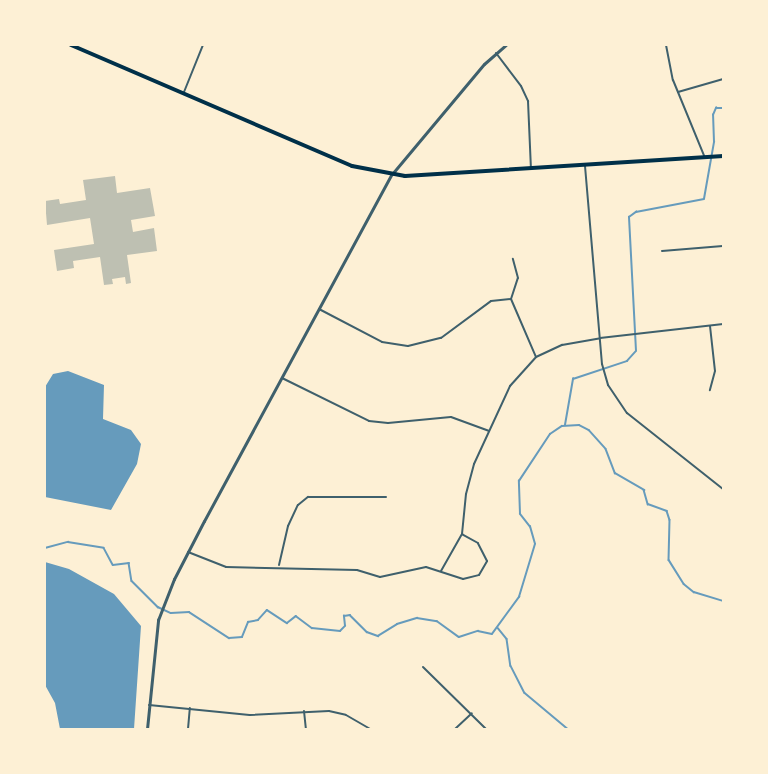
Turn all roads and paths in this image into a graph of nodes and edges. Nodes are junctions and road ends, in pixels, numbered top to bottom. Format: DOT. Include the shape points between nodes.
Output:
graph roads {
  1 [pos="71,45"];
  2 [pos="203,45"];
  3 [pos="506,45"];
  4 [pos="666,45"];
  5 [pos="496,53"];
  6 [pos="723,79"];
  7 [pos="184,92"];
  8 [pos="678,92"];
  9 [pos="723,156"];
  10 [pos="705,158"];
  11 [pos="585,166"];
  12 [pos="531,169"];
  13 [pos="392,174"];
  14 [pos="723,246"];
  15 [pos="662,251"];
  16 [pos="513,259"];
  17 [pos="511,299"];
  18 [pos="319,309"];
  19 [pos="723,324"];
  20 [pos="710,326"];
  21 [pos="600,338"];
  22 [pos="536,357"];
  23 [pos="282,378"];
  24 [pos="710,390"];
  25 [pos="489,431"];
  26 [pos="723,489"];
  27 [pos="387,497"];
  28 [pos="462,534"];
  29 [pos="188,552"];
  30 [pos="279,565"];
  31 [pos="441,571"];
  32 [pos="423,667"];
  33 [pos="149,705"];
  34 [pos="190,708"];
  35 [pos="304,711"];
  36 [pos="472,713"];
  37 [pos="147,729"];
  38 [pos="188,729"];
  39 [pos="306,729"];
  40 [pos="370,729"];
  41 [pos="455,729"];
  42 [pos="486,729"];
  1 -- 7 [label="main road"];
  2 -- 7 [label="street"];
  3 -- 5 [label="street"];
  4 -- 8 [label="street"];
  5 -- 12 [label="street" via="528,101"];
  5 -- 13 [label="street"];
  6 -- 8 [label="street"];
  7 -- 13 [label="main road" via="352,166"];
  8 -- 10 [label="street"];
  9 -- 10 [label="main road"];
  10 -- 11 [label="main road"];
  11 -- 12 [label="main road"];
  11 -- 21 [label="street"];
  12 -- 13 [label="main road"];
  13 -- 18 [label="street"];
  14 -- 15 [label="street"];
  16 -- 17 [label="street" via="518,278"];
  17 -- 18 [label="street" via="491,301 441,338 408,346 382,342"];
  17 -- 22 [label="street"];
  18 -- 23 [label="street"];
  19 -- 20 [label="street"];
  20 -- 21 [label="street"];
  20 -- 24 [label="street" via="715,371"];
  21 -- 22 [label="street" via="562,345"];
  21 -- 26 [label="street" via="604,372 622,406 706,479"];
  22 -- 25 [label="street" via="510,386"];
  23 -- 25 [label="street" via="369,421 450,417"];
  23 -- 29 [label="street"];
  25 -- 28 [label="street" via="468,481"];
  27 -- 30 [label="street" via="308,496 298,505 288,526"];
  28 -- 31 [label="street"];
  28 -- 31 [label="street" via="482,548 486,567 479,575 463,579"];
  29 -- 30 [label="street" via="226,567"];
  29 -- 33 [label="street" via="158,620"];
  30 -- 31 [label="street" via="313,571 357,570 380,577 426,567"];
  32 -- 36 [label="street"];
  33 -- 34 [label="street"];
  33 -- 37 [label="street"];
  34 -- 35 [label="street" via="250,716"];
  34 -- 38 [label="street"];
  35 -- 39 [label="street"];
  35 -- 40 [label="street" via="338,712"];
  36 -- 41 [label="street"];
  36 -- 42 [label="street"];
}
